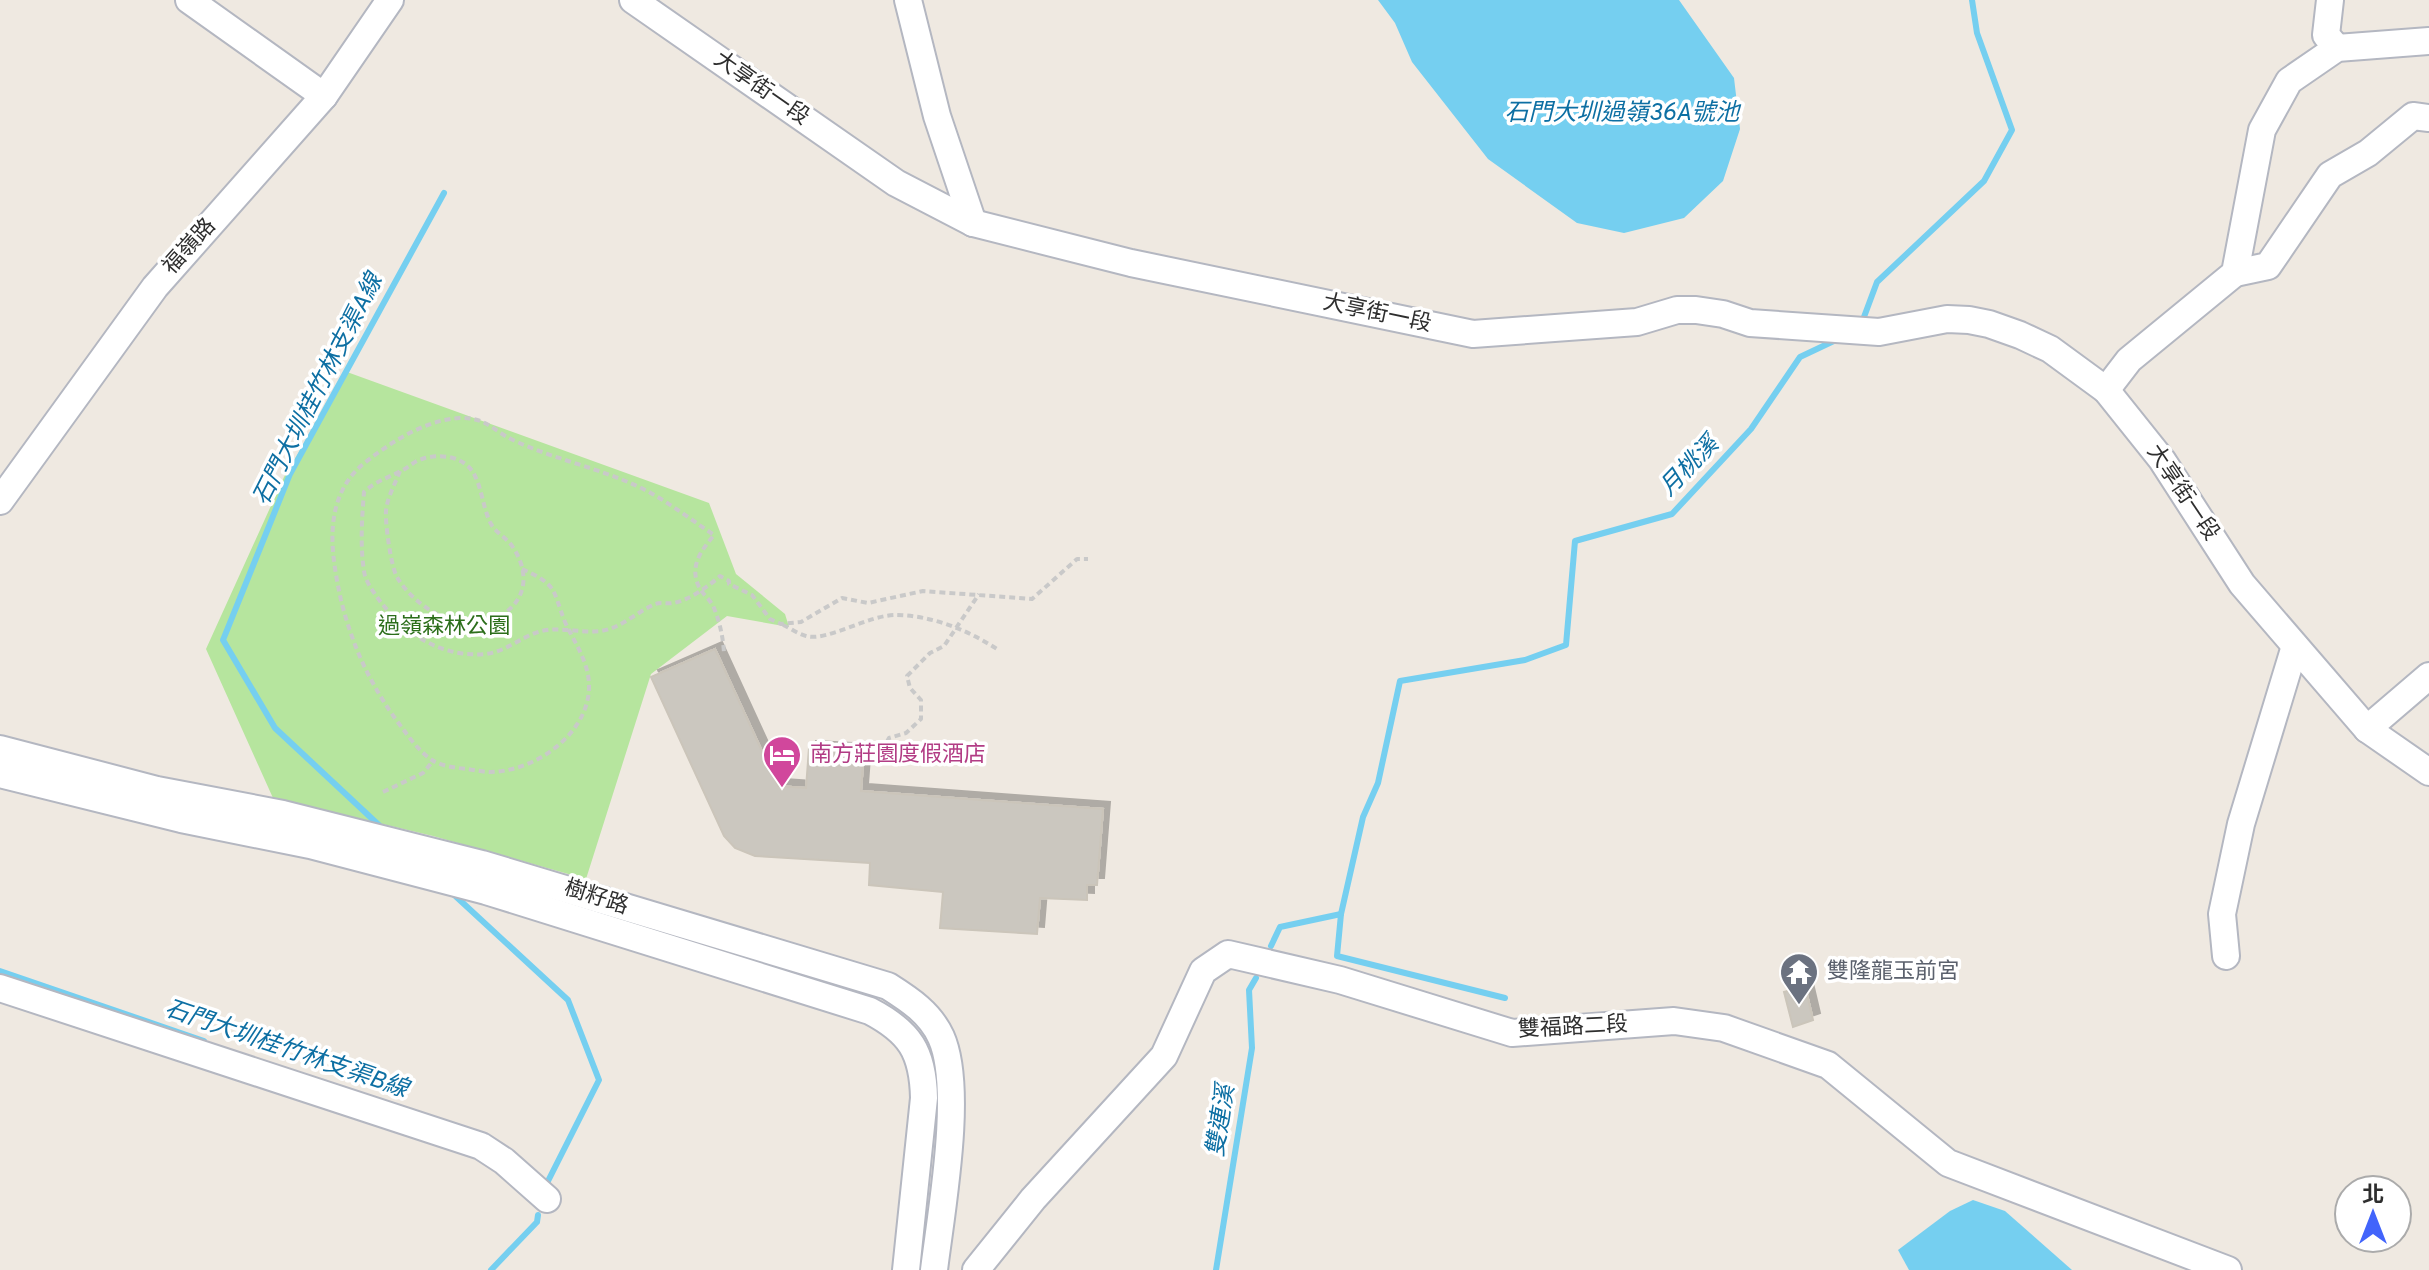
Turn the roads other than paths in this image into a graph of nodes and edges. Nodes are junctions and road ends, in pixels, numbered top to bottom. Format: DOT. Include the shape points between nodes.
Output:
graph roads {
  1 [pos="189,0"];
  2 [pos="390,0"];
  3 [pos="633,0"];
  4 [pos="908,0"];
  5 [pos="2330,0"];
  6 [pos="2429,41"];
  7 [pos="2337,48"];
  8 [pos="324,96"];
  9 [pos="2429,118"];
  10 [pos="973,223"];
  11 [pos="2235,273"];
  12 [pos="2106,390"];
  13 [pos="0,501"];
  14 [pos="2295,646"];
  15 [pos="2429,676"];
  16 [pos="2367,729"];
  17 [pos="0,749"];
  18 [pos="2429,772"];
  19 [pos="0,774"];
  20 [pos="2226,956"];
  21 [pos="0,988"];
  22 [pos="547,1199"];
  23 [pos="906,1270"];
  24 [pos="934,1270"];
  25 [pos="976,1270"];
  26 [pos="2228,1270"];
  1 -- 8 [label="street"];
  2 -- 8 [label="street, 福嶺路"];
  3 -- 10 [label="street, 大享街一段" via="896,183"];
  4 -- 10 [label="street" via="937,116"];
  5 -- 7 [label="street" via="2326,35"];
  6 -- 7 [label="street"];
  7 -- 11 [label="street" via="2289,81 2262,130"];
  8 -- 13 [label="street, 福嶺路" via="155,287"];
  9 -- 11 [label="street" via="2413,116 2368,153 2330,175 2268,266"];
  10 -- 12 [label="street, 大享街一段" via="1131,263 1473,334 1637,322 1677,310 1785,327 1879,332 1947,319 1989,324 2050,349"];
  11 -- 12 [label="street" via="2129,360"];
  12 -- 14 [label="street, 大享街一段" via="2162,460 2242,584"];
  14 -- 16 [label="street, 大享街一段"];
  14 -- 20 [label="street" via="2241,824 2222,914"];
  15 -- 16 [label="street"];
  16 -- 18 [label="street, 大享街一段"];
  17 -- 24 [label="street, 樹籽路" via="482,864 888,986 919,1006 940,1035 947,1057 949,1142"];
  19 -- 23 [label="street, 樹籽路" via="486,891 870,1011 897,1025 924,1073"];
  21 -- 22 [label="street" via="481,1146"];
  25 -- 26 [label="street, 雙福路二段" via="1033,1199 1164,1056 1203,971 1228,954 1340,980 1512,1033 1674,1021 1724,1028 1828,1065 1948,1163"];
}
